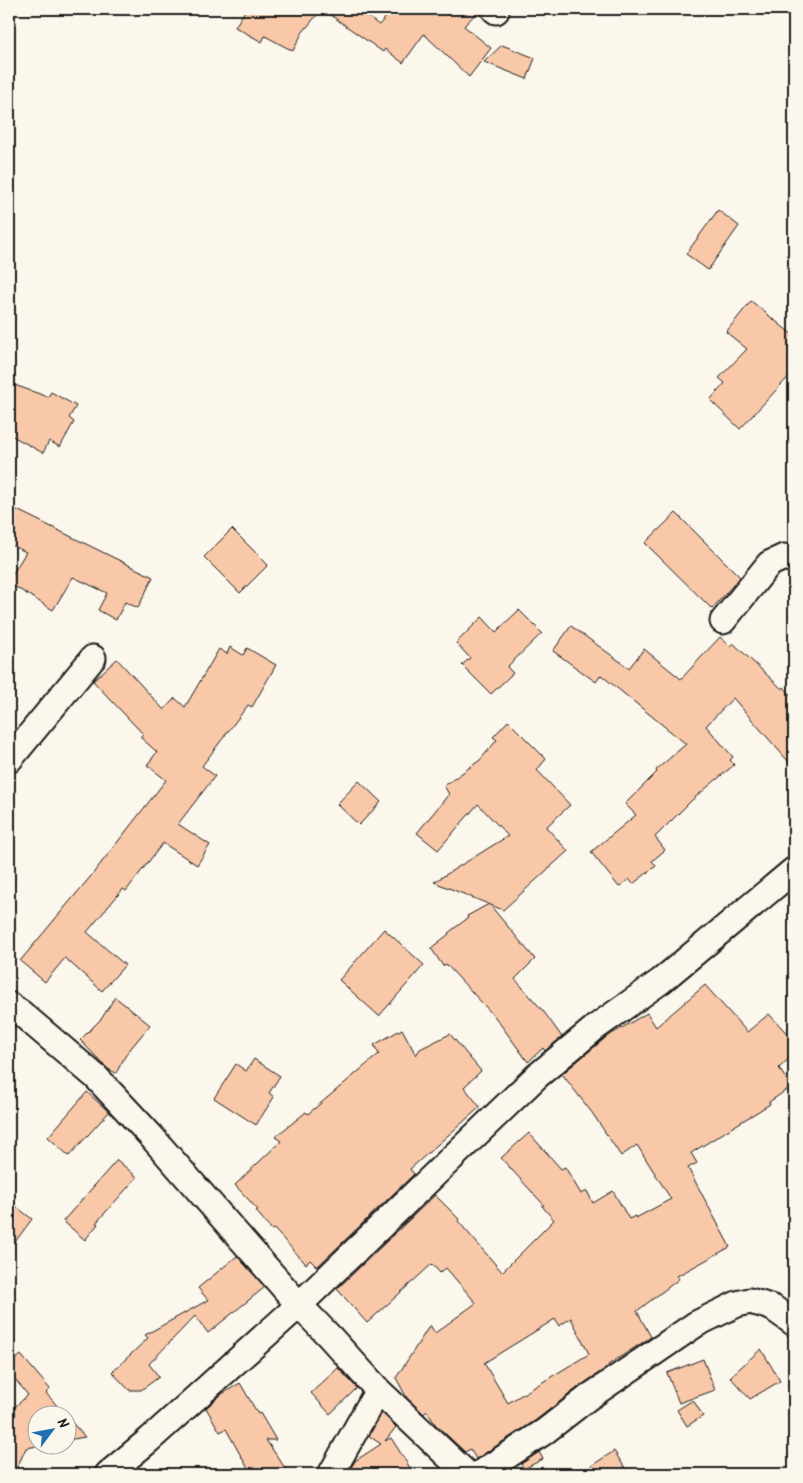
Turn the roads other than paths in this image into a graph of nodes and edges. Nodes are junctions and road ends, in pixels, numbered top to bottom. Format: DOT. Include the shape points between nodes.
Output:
graph roads {
  1 [pos="794,560"];
  2 [pos="722,621"];
  3 [pos="93,658"];
  4 [pos="9,760"];
  5 [pos="794,870"];
  6 [pos="9,1005"];
  7 [pos="299,1306"];
  8 [pos="794,1322"];
  9 [pos="378,1390"];
  10 [pos="108,1474"];
  11 [pos="331,1474"];
  12 [pos="467,1474"];
  13 [pos="479,1474"];
  1 -- 2 [label="street" via="784,557 769,564"];
  3 -- 4 [label="street"];
  5 -- 7 [label="street" via="661,981 596,1027 538,1076"];
  6 -- 7 [label="street" via="96,1077"];
  7 -- 9 [label="street"];
  7 -- 10 [label="street"];
  8 -- 13 [label="street" via="761,1304 750,1301 737,1304 696,1324"];
  9 -- 11 [label="street"];
  9 -- 12 [label="street"];
}
